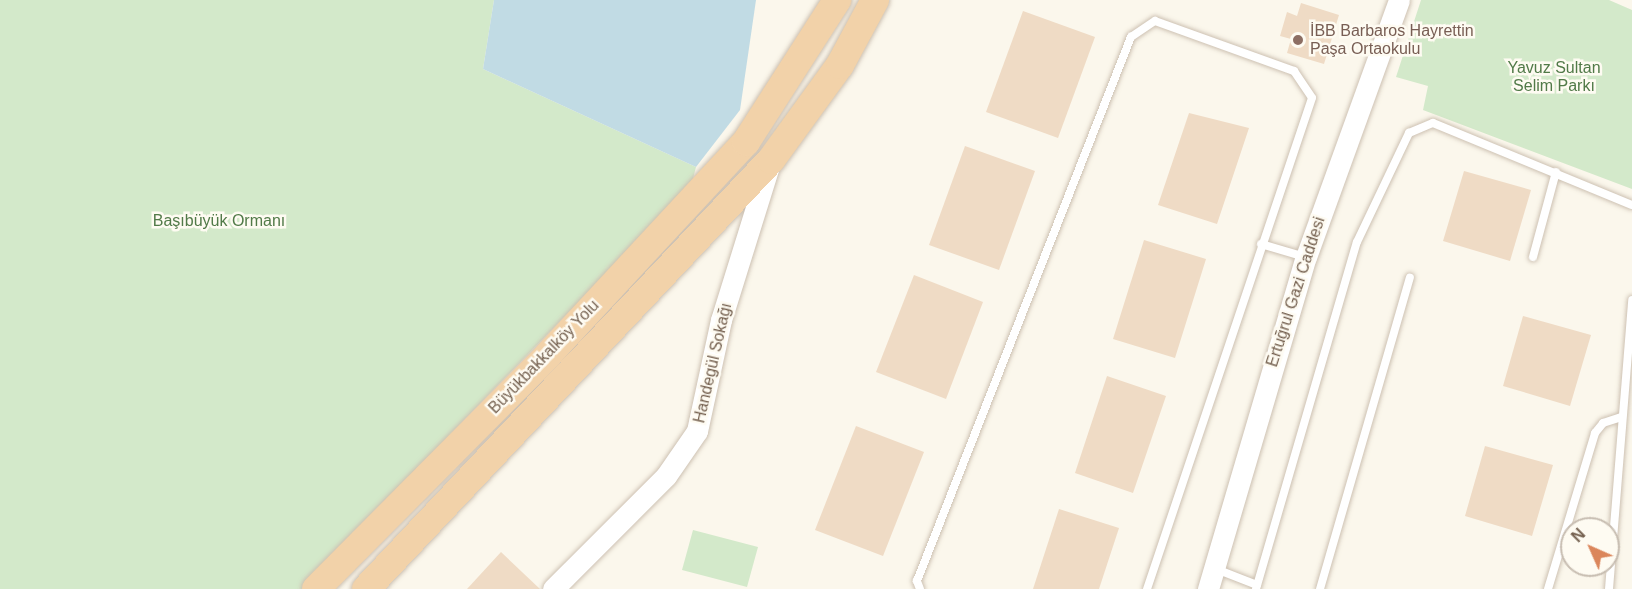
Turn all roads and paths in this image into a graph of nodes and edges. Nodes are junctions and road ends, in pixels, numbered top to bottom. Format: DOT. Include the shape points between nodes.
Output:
graph roads {
  1 [pos="837,0"];
  2 [pos="875,0"];
  3 [pos="1399,0"];
  4 [pos="764,116"];
  5 [pos="771,160"];
  6 [pos="1556,172"];
  7 [pos="1632,205"];
  8 [pos="1261,244"];
  9 [pos="1306,257"];
  10 [pos="1533,257"];
  11 [pos="1410,278"];
  12 [pos="1632,300"];
  13 [pos="1621,417"];
  14 [pos="1214,568"];
  15 [pos="1256,587"];
  16 [pos="316,589"];
  17 [pos="366,589"];
  18 [pos="554,589"];
  19 [pos="920,589"];
  20 [pos="1147,589"];
  21 [pos="1208,589"];
  22 [pos="1320,589"];
  23 [pos="1548,589"];
  24 [pos="1609,589"];
  1 -- 4 [label="highway, Büyükbakkalköy Yolu"];
  2 -- 5 [label="highway, Büyükbakkalköy Yolu" via="840,65"];
  3 -- 9 [label="street, Ertuğrul Gazi Caddesi"];
  4 -- 5 [label="highway"];
  4 -- 16 [label="highway, Büyükbakkalköy Yolu" via="548,355"];
  5 -- 17 [label="highway, Büyükbakkalköy Yolu"];
  5 -- 18 [label="street, Handegül Sokağı" via="721,320 697,431 666,476"];
  6 -- 7 [label="lane"];
  6 -- 10 [label="lane"];
  6 -- 15 [label="lane" via="1433,123 1410,133 1357,242"];
  8 -- 9 [label="lane"];
  8 -- 19 [label="lane" via="1312,98 1294,71 1155,21 1131,37 917,581"];
  8 -- 20 [label="lane"];
  9 -- 14 [label="street, Ertuğrul Gazi Caddesi"];
  11 -- 22 [label="lane"];
  12 -- 13 [label="lane"];
  13 -- 23 [label="lane" via="1603,423 1595,433"];
  13 -- 24 [label="lane"];
  14 -- 15 [label="lane"];
  14 -- 21 [label="street, Ertuğrul Gazi Caddesi"];
}
